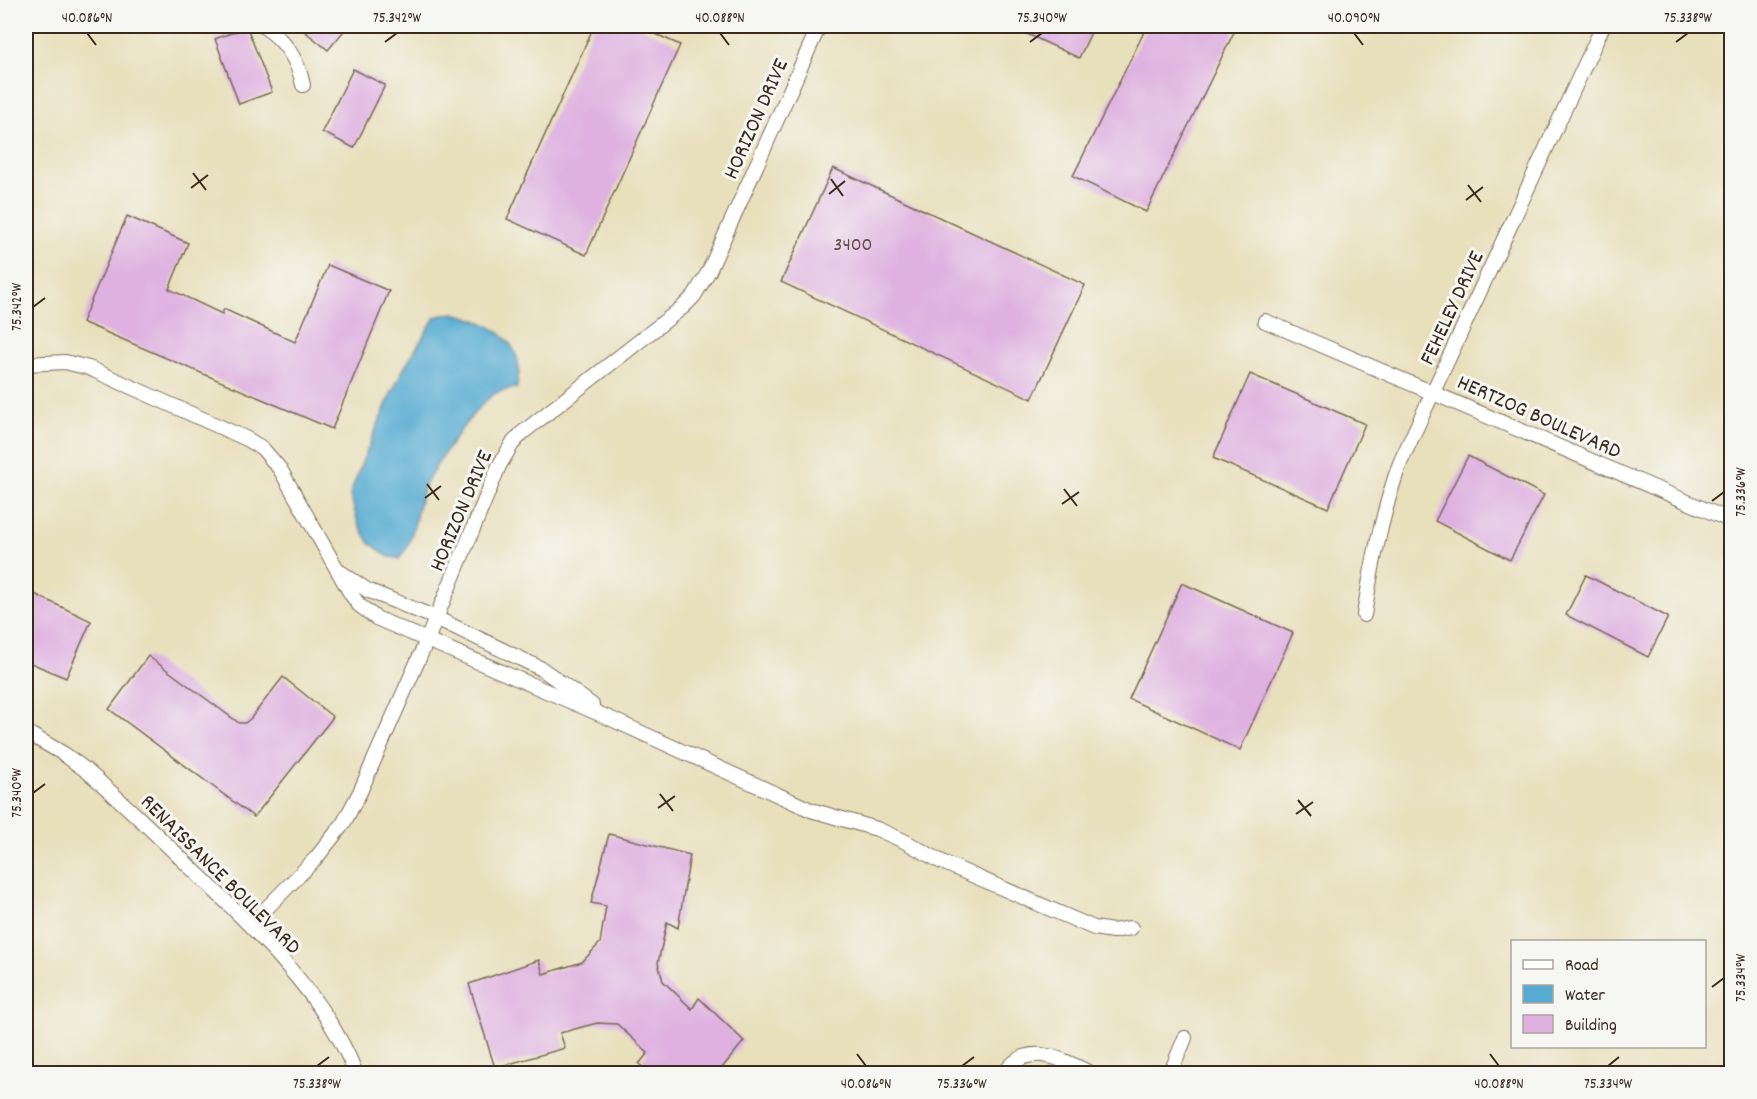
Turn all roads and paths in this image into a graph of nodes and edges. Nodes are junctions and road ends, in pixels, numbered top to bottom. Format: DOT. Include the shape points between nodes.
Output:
graph roads {
  1 [pos="263,26"];
  2 [pos="819,26"];
  3 [pos="1603,26"];
  4 [pos="303,85"];
  5 [pos="1265,321"];
  6 [pos="26,364"];
  7 [pos="1434,392"];
  8 [pos="1731,521"];
  9 [pos="338,570"];
  10 [pos="1364,615"];
  11 [pos="436,618"];
  12 [pos="427,640"];
  13 [pos="609,718"];
  14 [pos="26,732"];
  15 [pos="250,924"];
  16 [pos="1131,928"];
  17 [pos="1185,1038"];
  18 [pos="356,1074"];
  19 [pos="1004,1074"];
  20 [pos="1093,1074"];
  21 [pos="1170,1074"];
  1 -- 4 [label="street" via="286,46"];
  2 -- 11 [label="street, HORIZON DRIVE" via="709,271 694,296 512,444 499,466"];
  3 -- 7 [label="street, FEHELEY DRIVE"];
  5 -- 7 [label="street, HERTZOG BOULEVARD"];
  6 -- 9 [label="street" via="50,361 89,368 262,448 280,469"];
  7 -- 8 [label="street, HERTZOG BOULEVARD"];
  7 -- 10 [label="street, FEHELEY DRIVE" via="1387,500"];
  9 -- 11 [label="street" via="367,590"];
  9 -- 12 [label="street" via="351,594 370,614"];
  11 -- 12 [label="street, HORIZON DRIVE"];
  11 -- 13 [label="street" via="542,669"];
  12 -- 13 [label="street"];
  12 -- 15 [label="street, HORIZON DRIVE" via="343,824 316,858"];
  13 -- 16 [label="street" via="811,810 877,829 942,862 1094,928"];
  14 -- 15 [label="street, RENAISSANCE BOULEVARD" via="64,754 112,792"];
  15 -- 18 [label="street, RENAISSANCE BOULEVARD" via="333,1027"];
  17 -- 21 [label="street"];
  19 -- 20 [label="street" via="1009,1066 1031,1054 1050,1055"];
}
